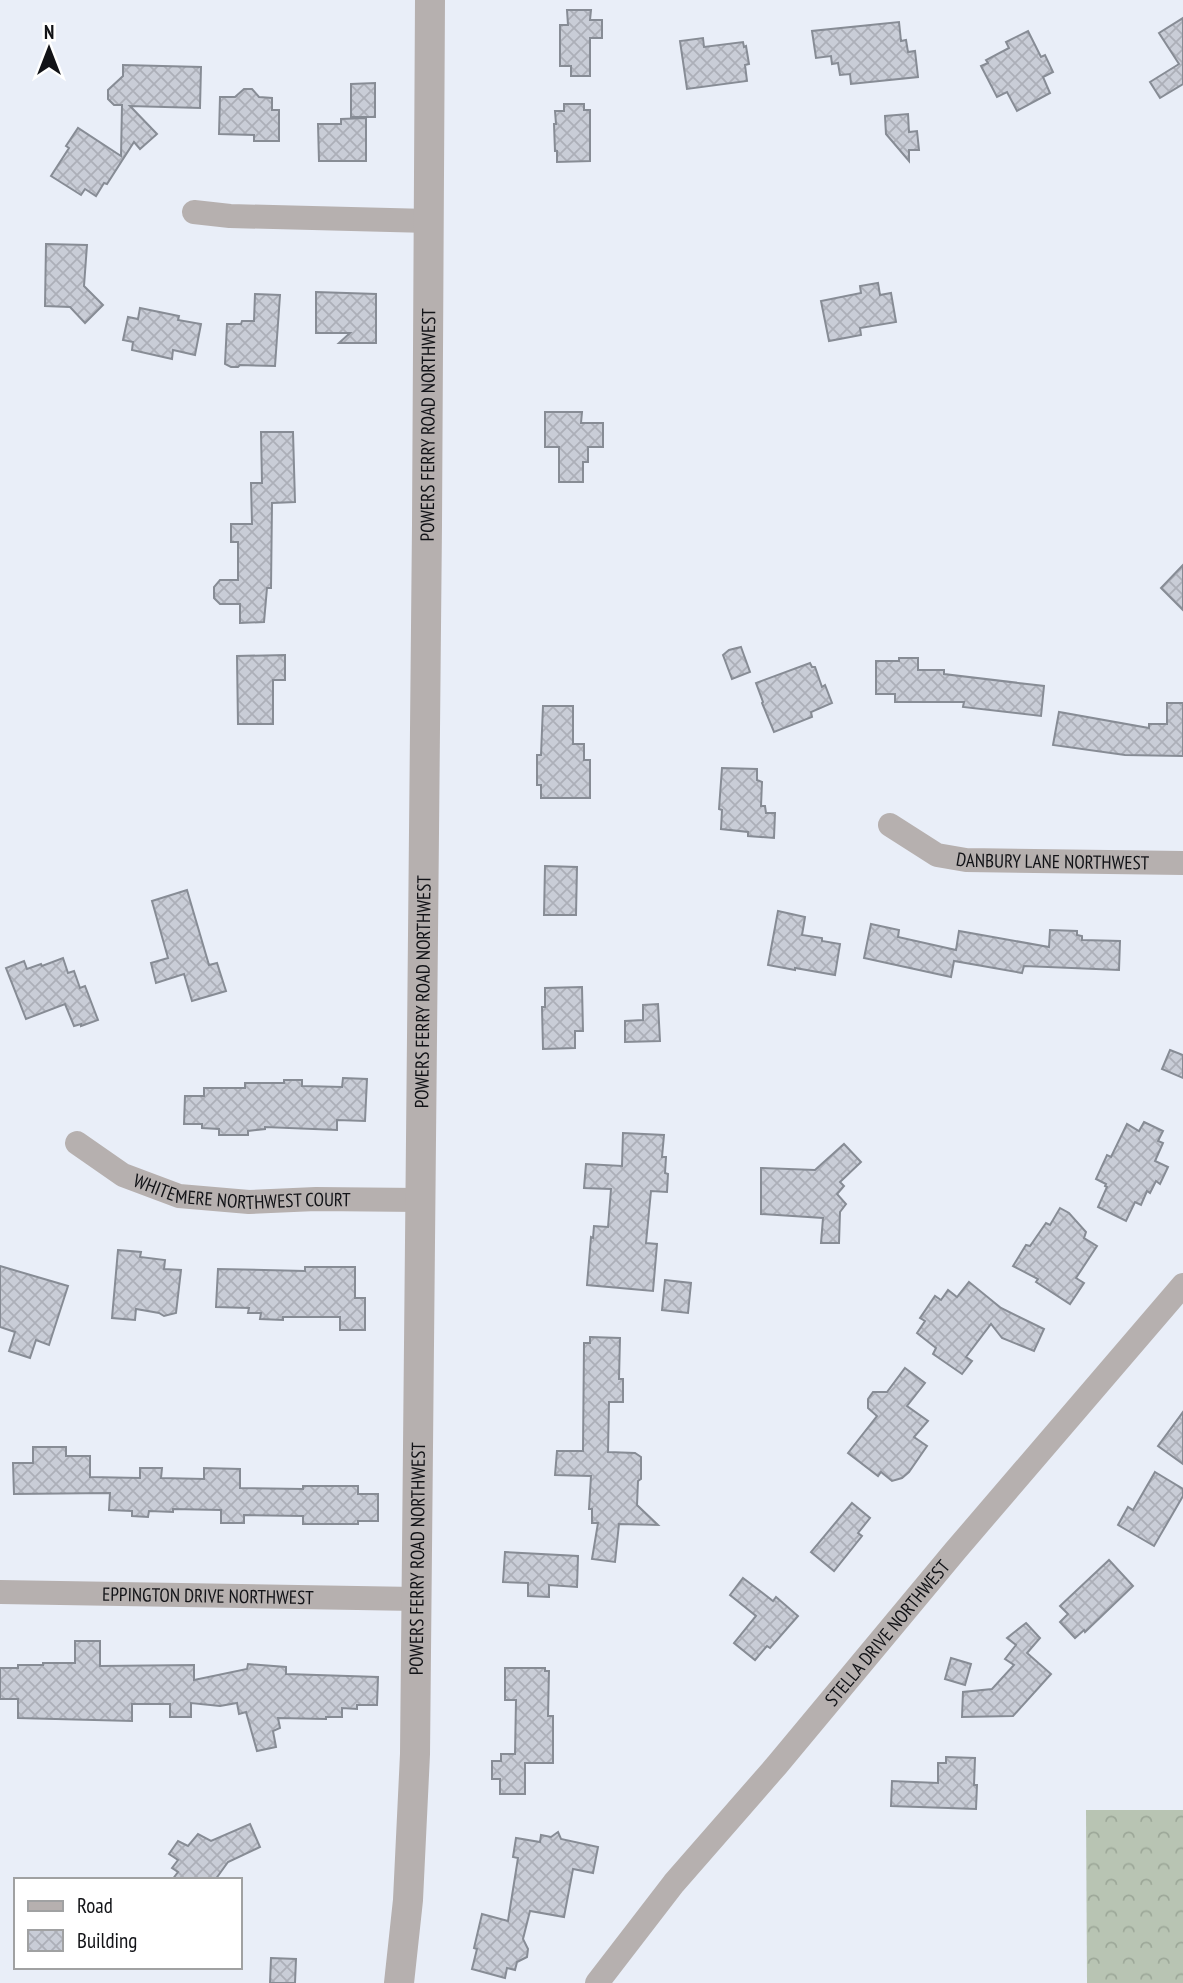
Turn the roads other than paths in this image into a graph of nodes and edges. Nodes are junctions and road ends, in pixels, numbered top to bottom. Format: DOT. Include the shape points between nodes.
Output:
graph roads {
  1 [pos="430,0"];
  2 [pos="194,212"];
  3 [pos="429,221"];
  4 [pos="890,825"];
  5 [pos="1183,863"];
  6 [pos="77,1143"];
  7 [pos="420,1200"];
  8 [pos="1183,1285"];
  9 [pos="0,1592"];
  10 [pos="416,1599"];
  11 [pos="400,1983"];
  12 [pos="597,1983"];
  1 -- 3 [label="street, POWERS FERRY ROAD NORTHWEST"];
  2 -- 3 [label="street"];
  3 -- 7 [label="street, POWERS FERRY ROAD NORTHWEST"];
  4 -- 5 [label="street, DANBURY LANE NORTHWEST" via="937,855 966,860"];
  6 -- 7 [label="street, WHITEMERE NORTHWEST COURT" via="122,1175 179,1196 249,1202"];
  7 -- 10 [label="street, POWERS FERRY ROAD NORTHWEST"];
  8 -- 12 [label="street, STELLA DRIVE NORTHWEST" via="674,1883"];
  9 -- 10 [label="street, EPPINGTON DRIVE NORTHWEST"];
  10 -- 11 [label="street, POWERS FERRY ROAD NORTHWEST" via="415,1754"];
}
